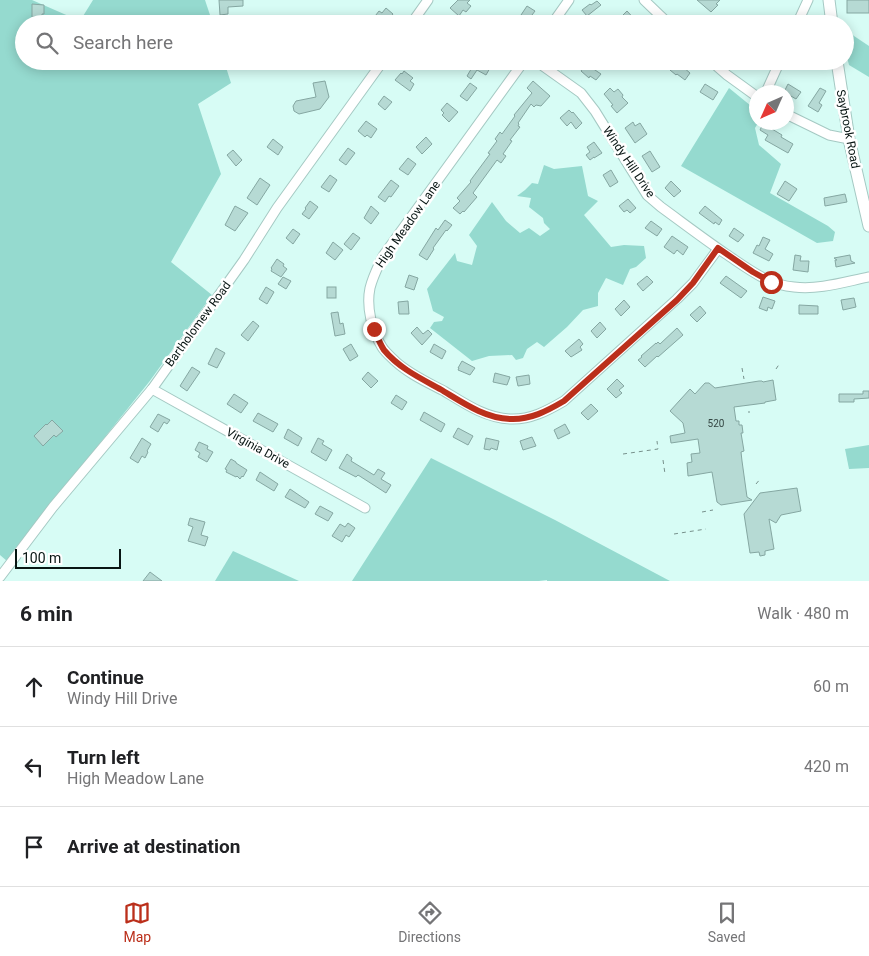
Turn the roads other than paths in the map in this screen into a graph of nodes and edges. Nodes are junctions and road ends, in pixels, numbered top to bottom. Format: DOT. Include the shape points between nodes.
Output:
graph roads {
  1 [pos="428,0"];
  2 [pos="569,0"];
  3 [pos="644,0"];
  4 [pos="808,0"];
  5 [pos="829,0"];
  6 [pos="417,15"];
  7 [pos="558,15"];
  8 [pos="660,15"];
  9 [pos="802,15"];
  10 [pos="831,15"];
  11 [pos="377,70"];
  12 [pos="517,70"];
  13 [pos="548,70"];
  14 [pos="721,70"];
  15 [pos="776,70"];
  16 [pos="838,70"];
  17 [pos="769,85"];
  18 [pos="749,91"];
  19 [pos="794,118"];
  20 [pos="849,139"];
  21 [pos="869,226"];
  22 [pos="718,248"];
  23 [pos="869,277"];
  24 [pos="152,389"];
  25 [pos="365,508"];
  26 [pos="0,577"];
  1 -- 6 [label="street"];
  2 -- 7 [label="street"];
  3 -- 8 [label="street"];
  4 -- 9 [label="street"];
  5 -- 10 [label="main road"];
  11 -- 24 [label="street, Bartholomew Road"];
  12 -- 22 [label="street, High Meadow Lane" via="383,256 375,272 370,290 374,329 383,348 396,362 475,409 511,419 531,417 564,401 677,300"];
  13 -- 22 [label="street, Windy Hill Drive" via="581,94 595,111 648,195"];
  14 -- 18 [label="street"];
  15 -- 17 [label="street"];
  16 -- 20 [label="main road, Saybrook Road"];
  19 -- 20 [label="street" via="829,135"];
  20 -- 21 [label="main road, Saybrook Road"];
  22 -- 23 [label="street, Windy Hill Drive" via="771,282 792,287 828,286"];
  24 -- 25 [label="street, Virginia Drive"];
  24 -- 26 [label="street, Bartholomew Road" via="53,507"];
}
